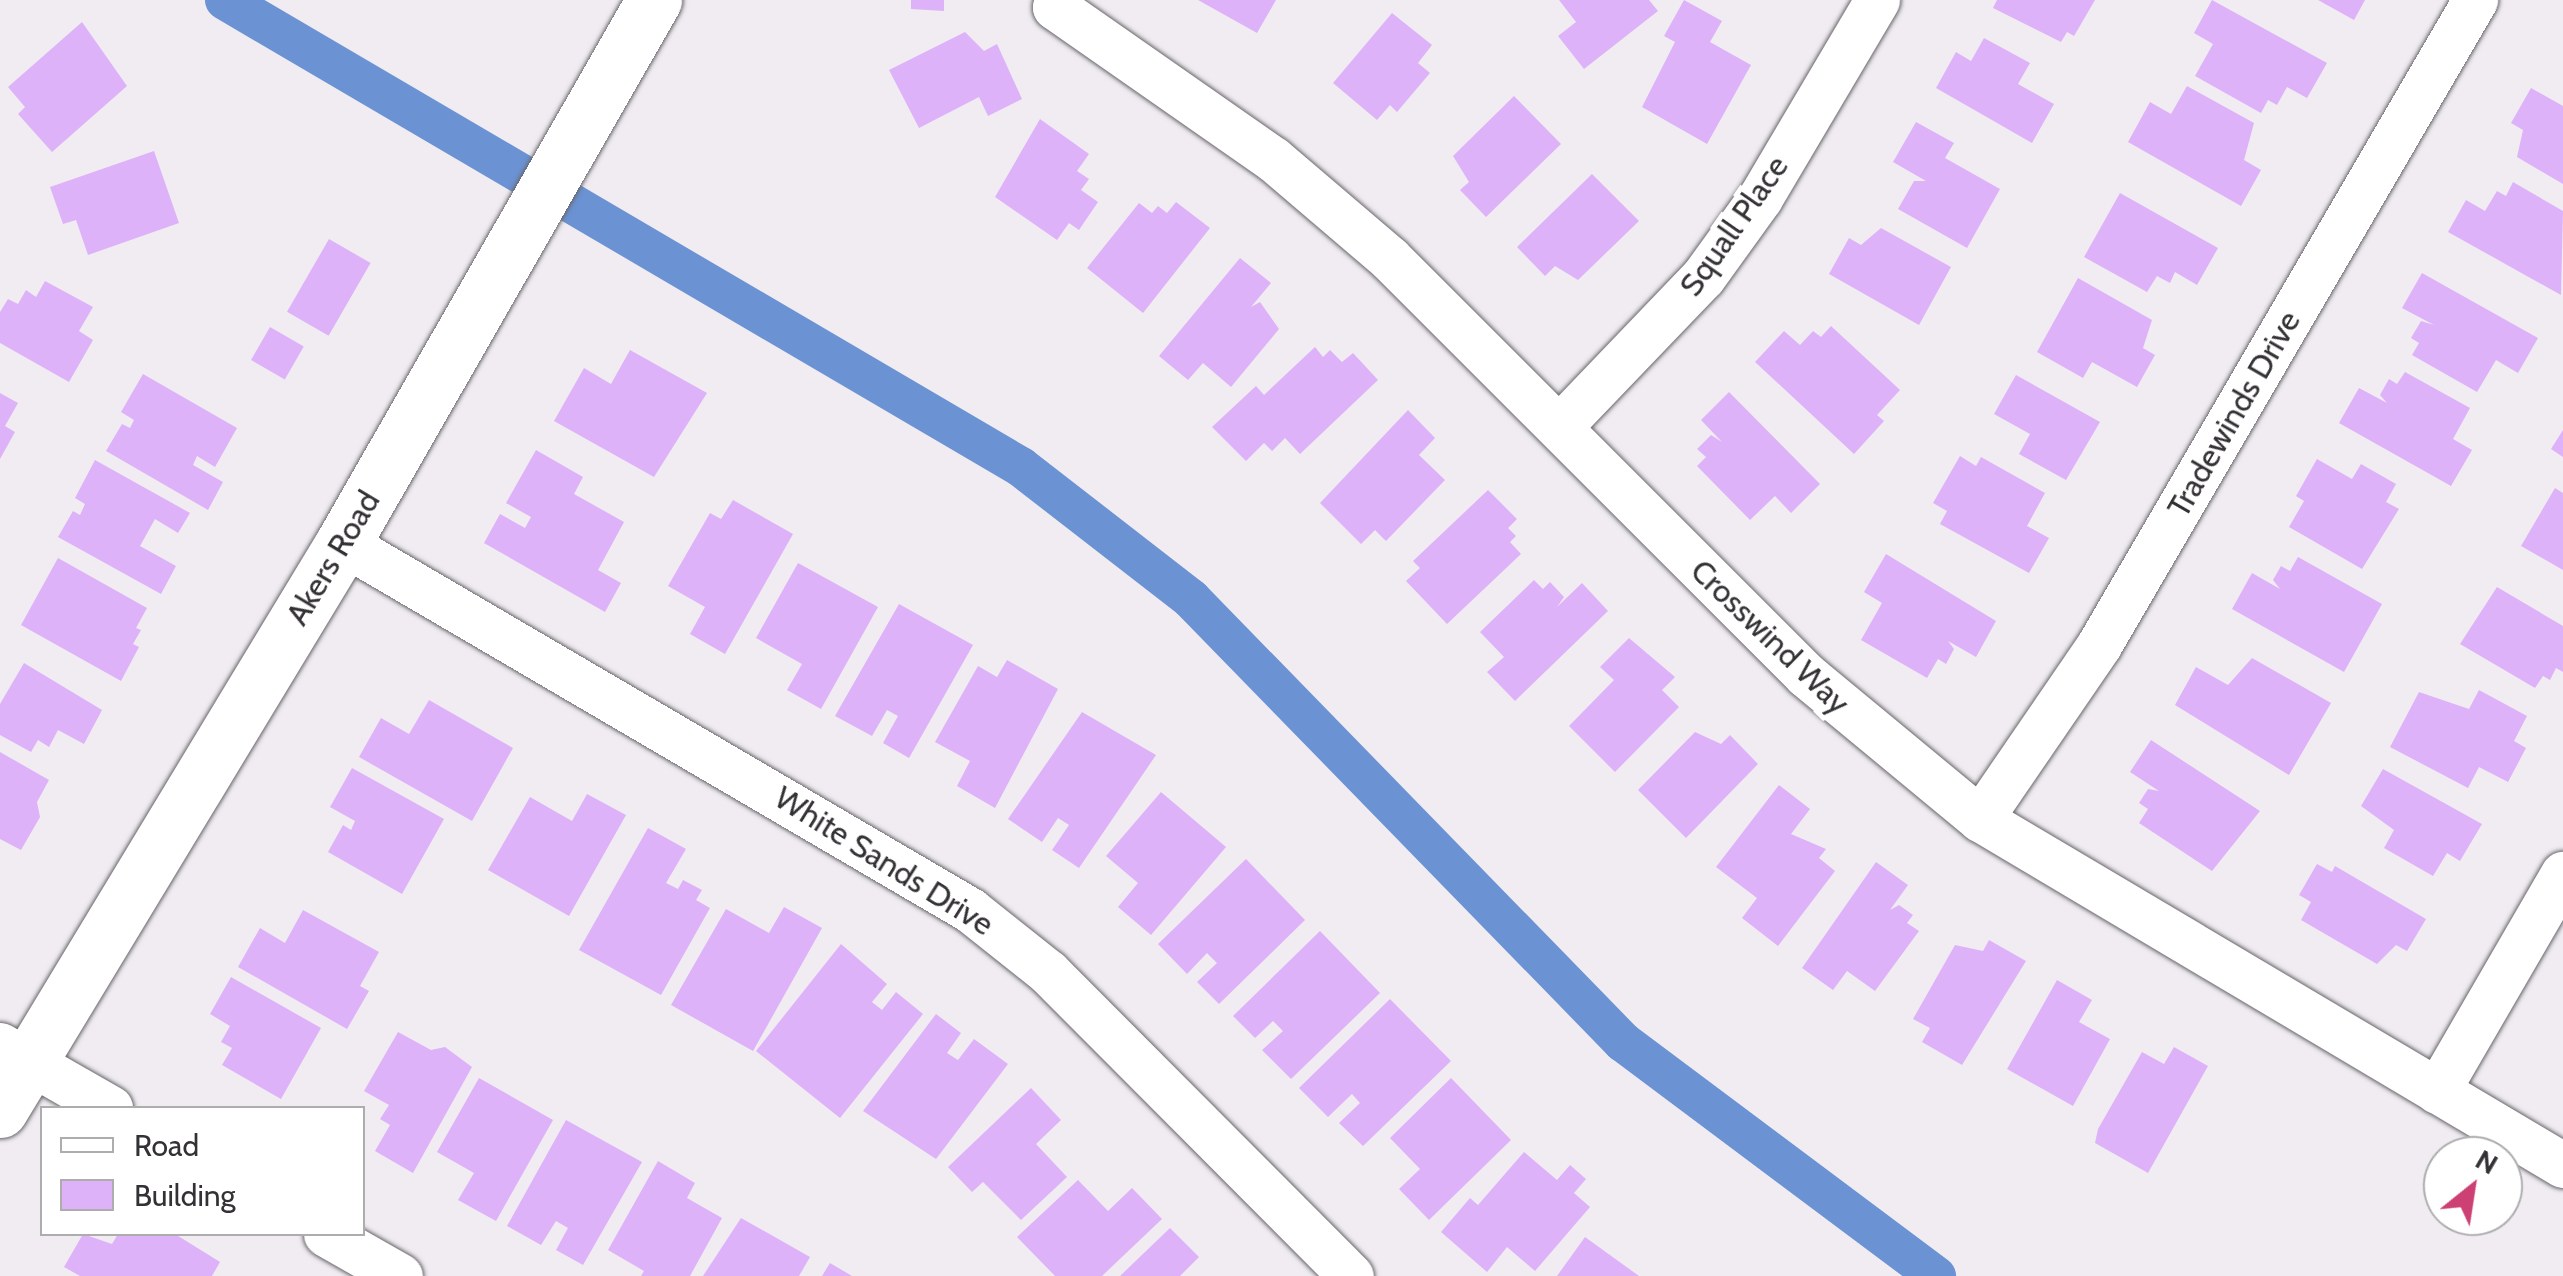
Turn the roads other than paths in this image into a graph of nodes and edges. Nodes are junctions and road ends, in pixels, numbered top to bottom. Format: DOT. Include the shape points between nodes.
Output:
graph roads {
  1 [pos="654,0"];
  2 [pos="1877,0"];
  3 [pos="2475,0"];
  4 [pos="1057,3"];
  5 [pos="1559,426"];
  6 [pos="343,543"];
  7 [pos="1980,819"];
  8 [pos="2563,874"];
  9 [pos="14,1053"];
  10 [pos="2437,1091"];
  11 [pos="107,1106"];
  12 [pos="0,1110"];
  13 [pos="2563,1165"];
  14 [pos="330,1236"];
  15 [pos="400,1276"];
  16 [pos="1351,1276"];
  1 -- 6 [label="street, Akers Road"];
  2 -- 5 [label="street, Squall Place" via="1760,198 1702,277"];
  3 -- 7 [label="street, Tradewinds Drive" via="2099,645"];
  4 -- 5 [label="street, Crosswind Way" via="1273,160 1389,258"];
  5 -- 7 [label="street, Crosswind Way" via="1806,675"];
  6 -- 9 [label="street, Akers Road"];
  6 -- 16 [label="street, White Sands Drive" via="970,910 1048,972"];
  7 -- 10 [label="street, Crosswind Way"];
  8 -- 10 [label="street"];
  9 -- 11 [label="street"];
  9 -- 12 [label="street, Akers Road"];
  10 -- 13 [label="street, Crosswind Way"];
  14 -- 15 [label="street"];
}
